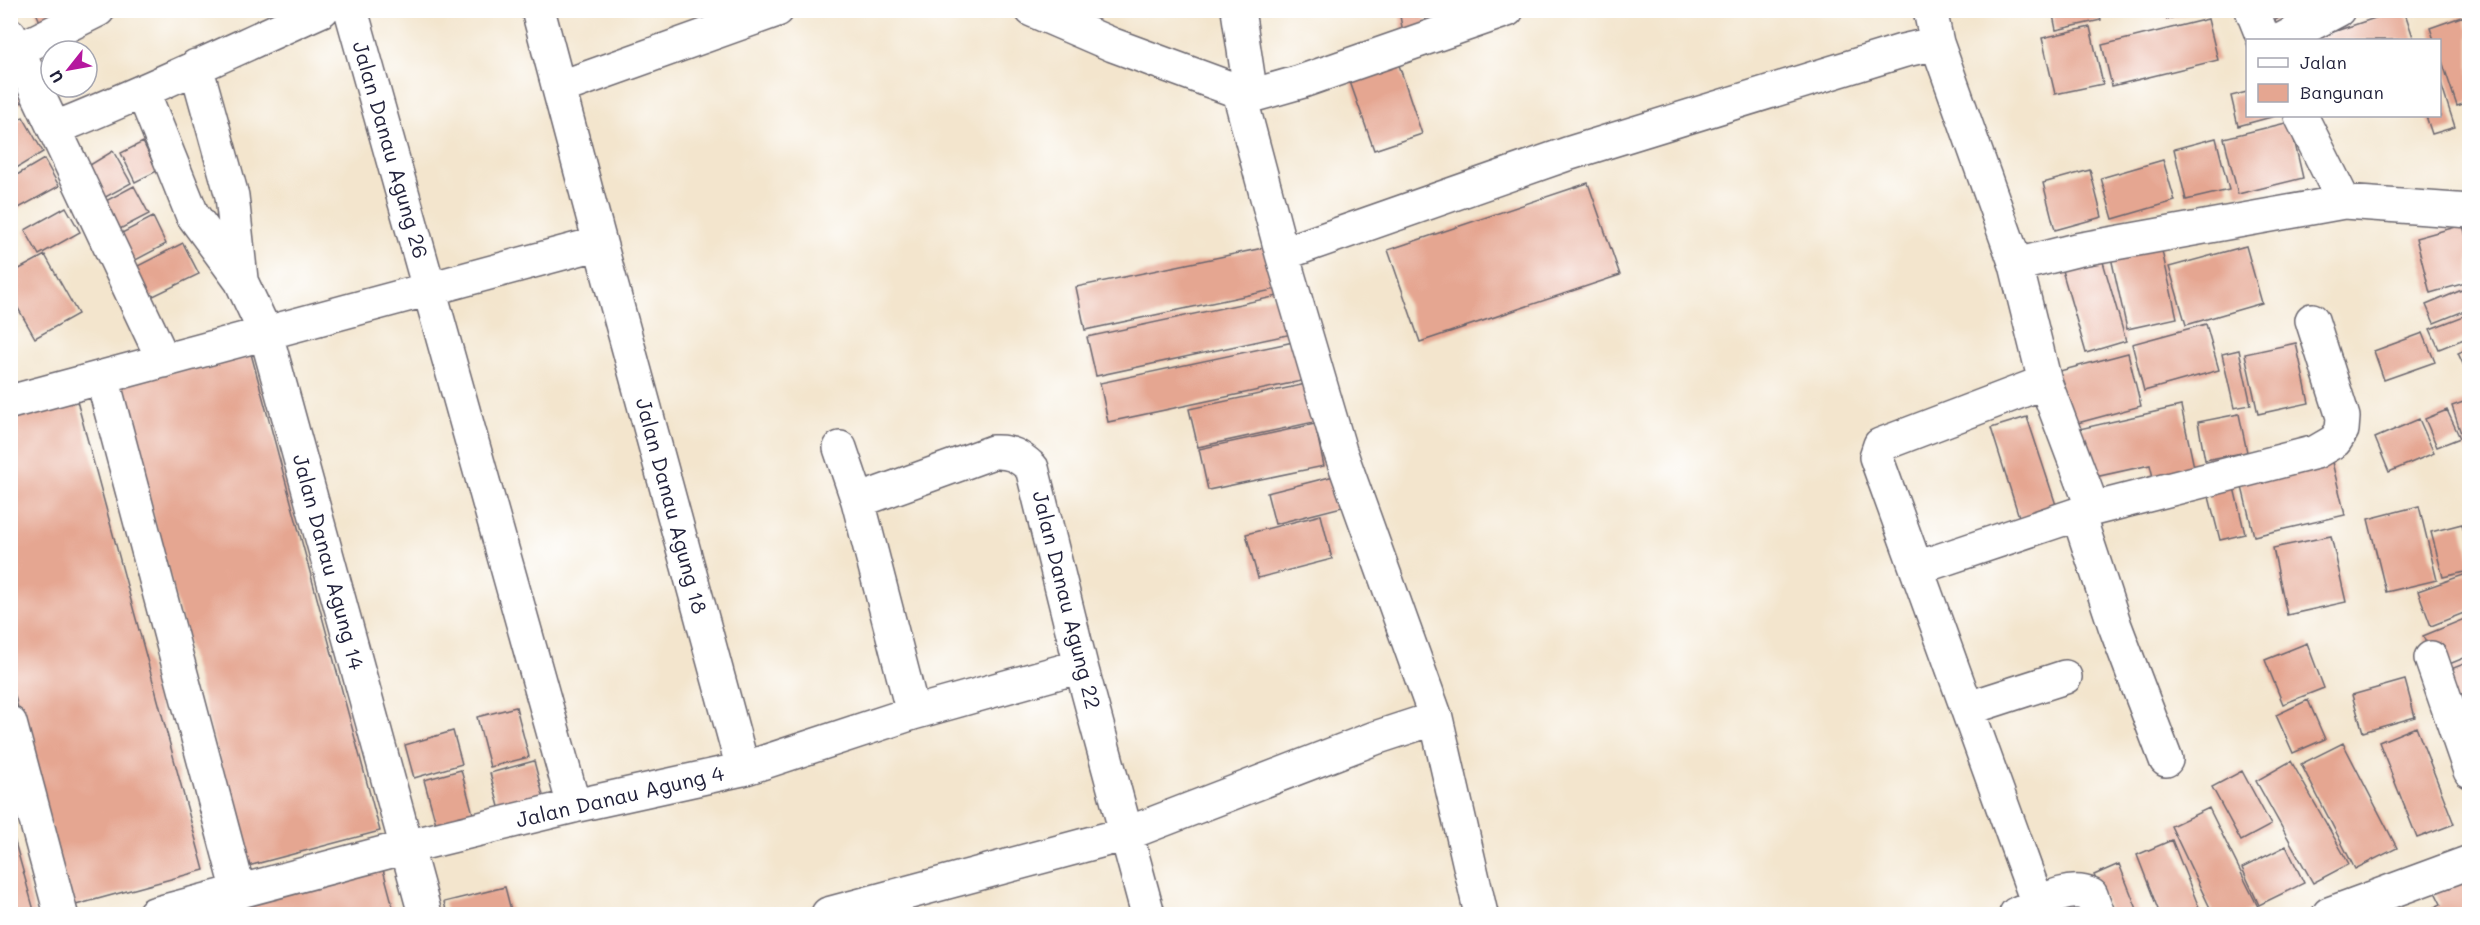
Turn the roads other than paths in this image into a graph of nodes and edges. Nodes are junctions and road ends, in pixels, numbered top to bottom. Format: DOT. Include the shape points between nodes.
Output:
graph roads {
  1 [pos="98,10"];
  2 [pos="322,10"];
  3 [pos="351,10"];
  4 [pos="538,10"];
  5 [pos="777,10"];
  6 [pos="1032,10"];
  7 [pos="1238,10"];
  8 [pos="1930,10"];
  9 [pos="2252,10"];
  10 [pos="2338,10"];
  11 [pos="1506,11"];
  12 [pos="2264,39"];
  13 [pos="2283,39"];
  14 [pos="14,43"];
  15 [pos="1937,43"];
  16 [pos="196,66"];
  17 [pos="558,88"];
  18 [pos="143,92"];
  19 [pos="1245,94"];
  20 [pos="2302,117"];
  21 [pos="68,123"];
  22 [pos="2344,202"];
  23 [pos="2469,211"];
  24 [pos="600,243"];
  25 [pos="1282,254"];
  26 [pos="2016,265"];
  27 [pos="241,281"];
  28 [pos="429,290"];
  29 [pos="2312,320"];
  30 [pos="266,334"];
  31 [pos="164,361"];
  32 [pos="102,378"];
  33 [pos="2045,382"];
  34 [pos="10,402"];
  35 [pos="840,448"];
  36 [pos="858,501"];
  37 [pos="2085,512"];
  38 [pos="1917,568"];
  39 [pos="2431,658"];
  40 [pos="1081,666"];
  41 [pos="2065,677"];
  42 [pos="1969,708"];
  43 [pos="913,712"];
  44 [pos="1436,718"];
  45 [pos="10,723"];
  46 [pos="2166,760"];
  47 [pos="743,769"];
  48 [pos="2469,771"];
  49 [pos="574,806"];
  50 [pos="1126,834"];
  51 [pos="406,847"];
  52 [pos="2469,862"];
  53 [pos="239,892"];
  54 [pos="2367,908"];
  55 [pos="2027,909"];
  56 [pos="61,915"];
  57 [pos="154,915"];
  58 [pos="425,915"];
  59 [pos="828,915"];
  60 [pos="1148,915"];
  61 [pos="1481,915"];
  62 [pos="2098,915"];
  63 [pos="2329,915"];
  1 -- 14 [label="street"];
  2 -- 16 [label="street"];
  3 -- 28 [label="street, Jalan Danau Agung 26"];
  4 -- 17 [label="street, Jalan Danau Agung 18"];
  5 -- 17 [label="street"];
  6 -- 19 [label="street"];
  7 -- 19 [label="street"];
  8 -- 15 [label="street"];
  9 -- 12 [label="street"];
  10 -- 13 [label="street"];
  11 -- 19 [label="street" via="1300,82"];
  14 -- 31 [label="street"];
  15 -- 25 [label="street" via="1567,154"];
  15 -- 26 [label="street"];
  16 -- 18 [label="street"];
  16 -- 27 [label="street, Jalan Danau Agung 14" via="232,196"];
  17 -- 24 [label="street, Jalan Danau Agung 18"];
  18 -- 21 [label="street"];
  18 -- 27 [label="street, Jalan Danau Agung 14" via="192,214"];
  19 -- 25 [label="street"];
  20 -- 22 [label="street"];
  22 -- 23 [label="street"];
  22 -- 26 [label="street" via="2076,250"];
  24 -- 28 [label="street"];
  24 -- 47 [label="street, Jalan Danau Agung 18"];
  25 -- 44 [label="street" via="1340,451"];
  26 -- 33 [label="street"];
  27 -- 30 [label="street, Jalan Danau Agung 14"];
  28 -- 30 [label="street"];
  28 -- 49 [label="street, Jalan Danau Agung 26"];
  29 -- 37 [label="street" via="2343,417 2342,430 2335,441 2305,455"];
  30 -- 31 [label="street"];
  30 -- 51 [label="street, Jalan Danau Agung 14"];
  31 -- 32 [label="street"];
  32 -- 34 [label="street"];
  32 -- 53 [label="street"];
  33 -- 37 [label="street"];
  33 -- 38 [label="street" via="1880,445 1876,457"];
  35 -- 36 [label="street"];
  36 -- 40 [label="street, Jalan Danau Agung 22" via="993,453 1008,451 1020,456 1032,468 1037,484"];
  36 -- 43 [label="street"];
  37 -- 38 [label="street"];
  37 -- 46 [label="street" via="2115,626"];
  38 -- 42 [label="street"];
  39 -- 48 [label="street"];
  40 -- 43 [label="street, Jalan Danau Agung 4"];
  40 -- 50 [label="street, Jalan Danau Agung 22"];
  41 -- 42 [label="street"];
  42 -- 55 [label="street"];
  43 -- 47 [label="street, Jalan Danau Agung 4"];
  44 -- 50 [label="street"];
  44 -- 61 [label="street"];
  45 -- 56 [label="street"];
  47 -- 49 [label="street, Jalan Danau Agung 4"];
  49 -- 51 [label="street, Jalan Danau Agung 4"];
  50 -- 59 [label="street"];
  50 -- 60 [label="street, Jalan Danau Agung 22"];
  51 -- 53 [label="street, Jalan Danau Agung 4"];
  51 -- 58 [label="street, Jalan Danau Agung 14"];
  52 -- 54 [label="street"];
  53 -- 57 [label="street, Jalan Danau Agung 4"];
  54 -- 63 [label="street"];
  55 -- 62 [label="street" via="2079,890 2091,895"];
}
